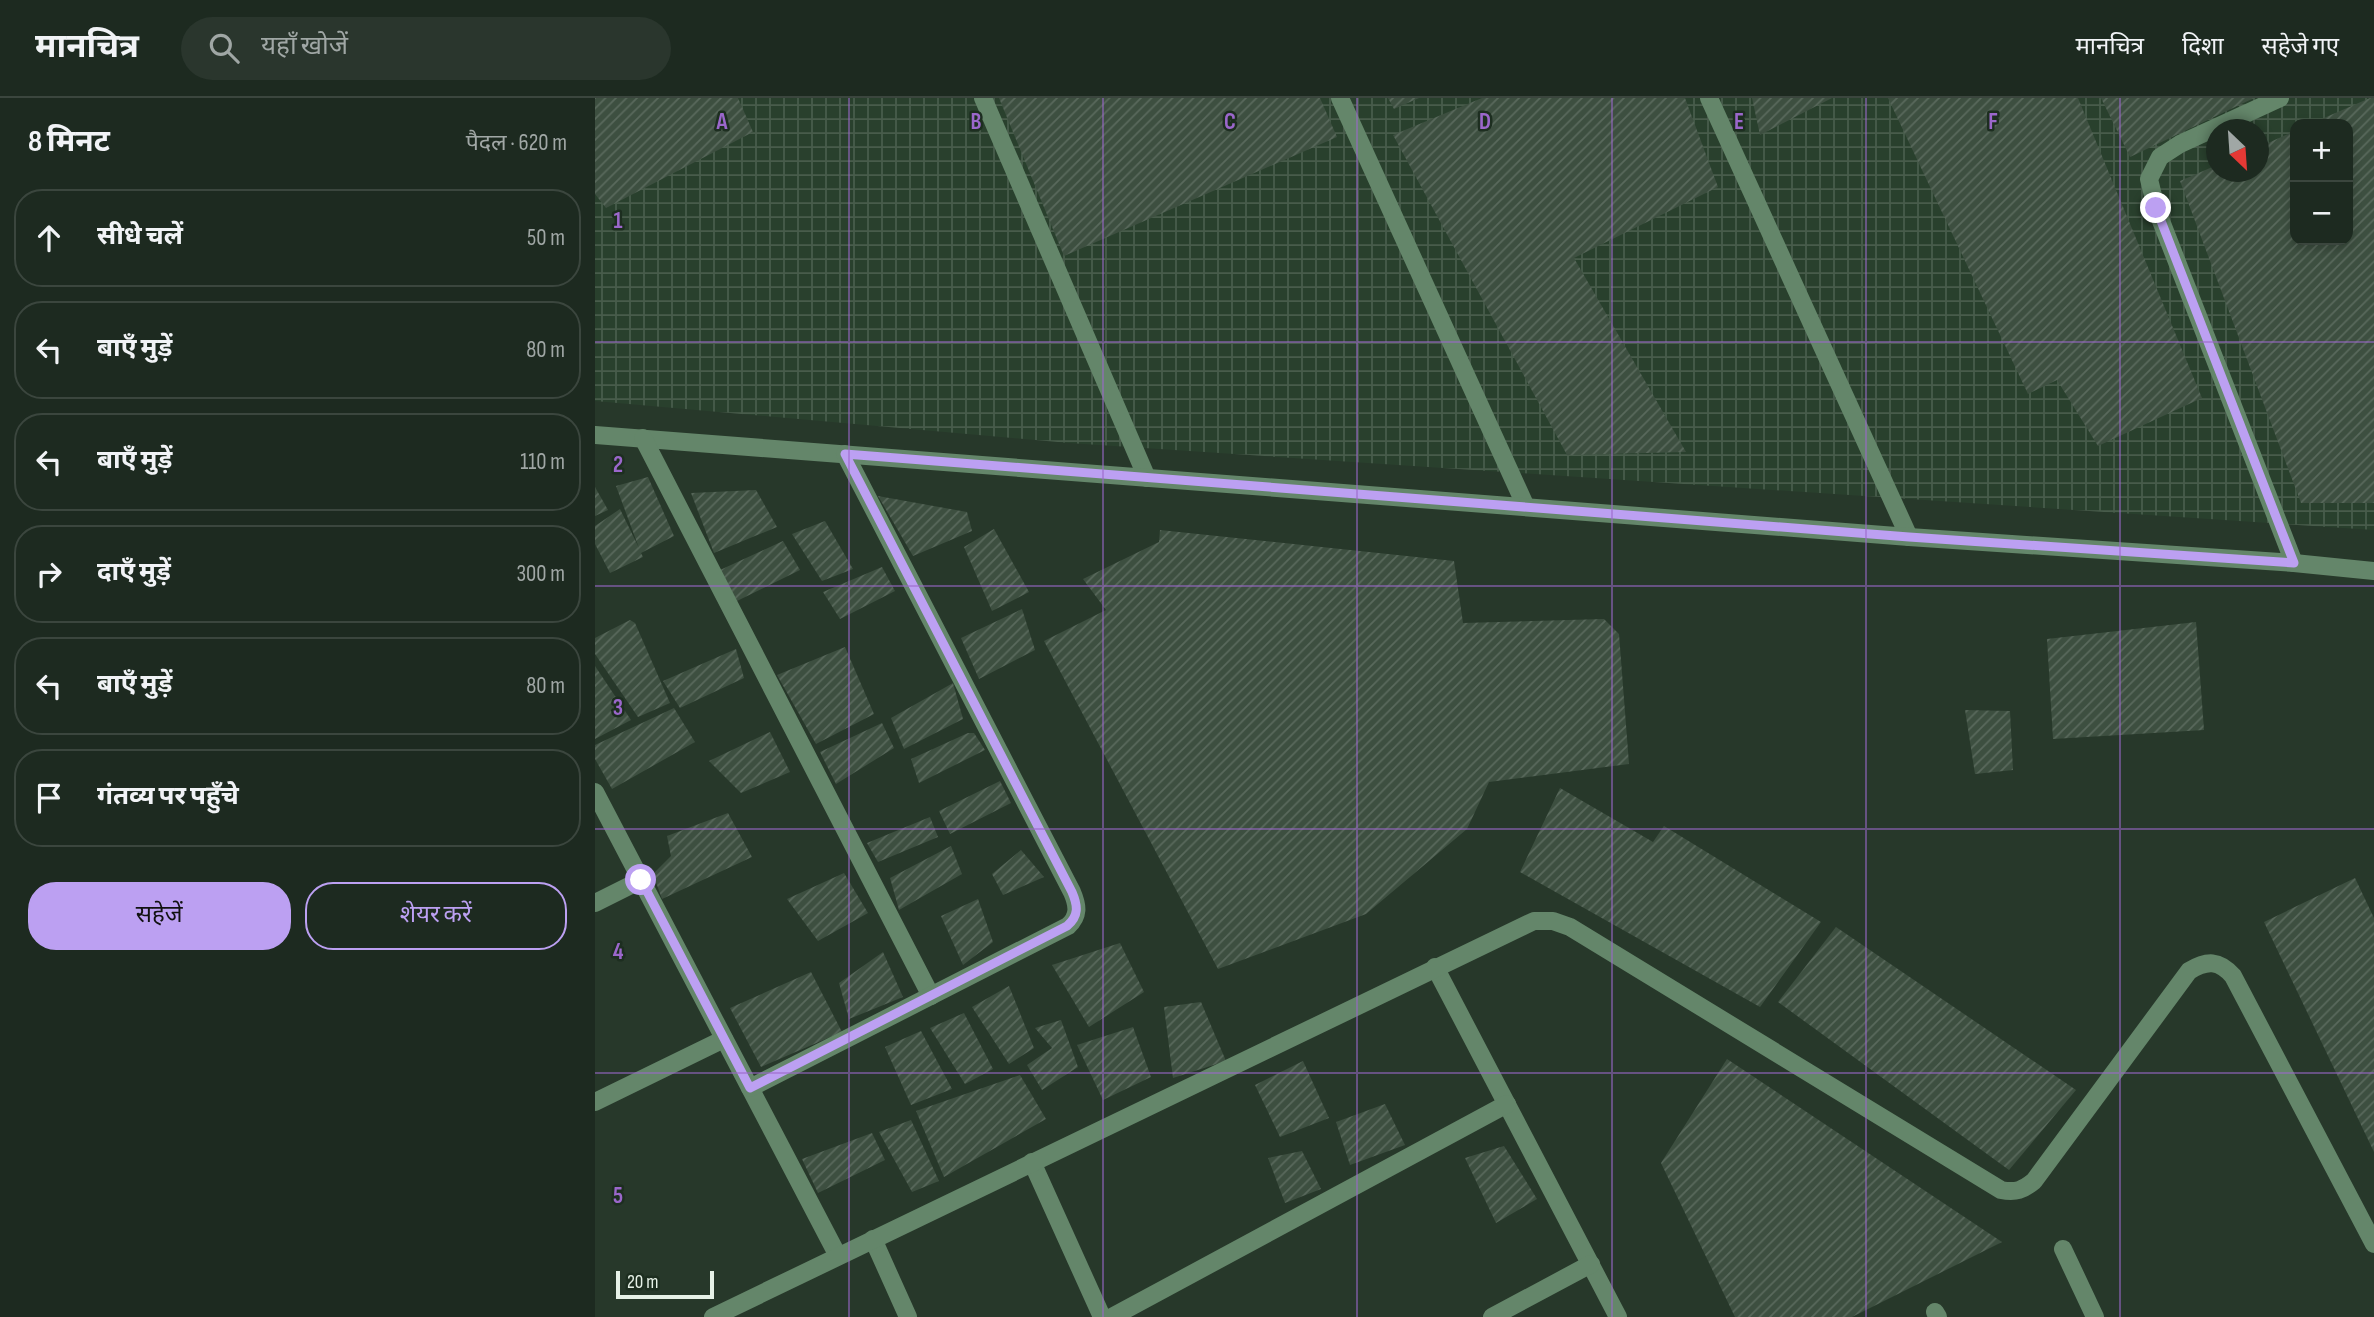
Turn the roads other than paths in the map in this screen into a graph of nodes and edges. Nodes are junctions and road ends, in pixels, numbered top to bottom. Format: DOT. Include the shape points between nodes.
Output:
graph roads {
  1 [pos="983,98"];
  2 [pos="1340,98"];
  3 [pos="1709,98"];
  4 [pos="2280,98"];
  5 [pos="595,435"];
  6 [pos="643,438"];
  7 [pos="845,454"];
  8 [pos="1147,478"];
  9 [pos="1526,507"];
  10 [pos="1909,537"];
  11 [pos="2294,563"];
  12 [pos="2374,571"];
  13 [pos="595,792"];
  14 [pos="641,880"];
  15 [pos="595,903"];
  16 [pos="1435,967"];
  17 [pos="931,996"];
  18 [pos="724,1039"];
  19 [pos="750,1088"];
  20 [pos="595,1102"];
  21 [pos="1507,1104"];
  22 [pos="1032,1162"];
  23 [pos="873,1239"];
  24 [pos="2374,1244"];
  25 [pos="2063,1249"];
  26 [pos="838,1256"];
  27 [pos="1591,1264"];
  28 [pos="713,1317"];
  29 [pos="908,1317"];
  30 [pos="1102,1317"];
  31 [pos="1112,1317"];
  32 [pos="1492,1317"];
  33 [pos="1618,1317"];
  34 [pos="2095,1317"];
  1 -- 8 [label="street"];
  2 -- 9 [label="street"];
  3 -- 10 [label="street"];
  4 -- 11 [label="street" via="2180,144 2160,157 2149,179 2156,208"];
  5 -- 6 [label="street"];
  6 -- 7 [label="street"];
  6 -- 17 [label="street"];
  7 -- 8 [label="street"];
  7 -- 17 [label="street" via="1076,901 1075,920 1067,926"];
  8 -- 9 [label="street"];
  9 -- 10 [label="street"];
  10 -- 11 [label="street"];
  11 -- 12 [label="street"];
  13 -- 14 [label="street"];
  14 -- 15 [label="street"];
  14 -- 18 [label="street"];
  16 -- 21 [label="street"];
  16 -- 22 [label="street"];
  16 -- 24 [label="street" via="1534,922 1553,921 1570,927 2001,1190 2012,1192 2034,1181 2189,971 2213,962 2233,976"];
  17 -- 19 [label="street"];
  18 -- 19 [label="street"];
  18 -- 20 [label="street"];
  19 -- 26 [label="street"];
  21 -- 27 [label="street"];
  21 -- 31 [label="street"];
  22 -- 23 [label="street"];
  22 -- 30 [label="street"];
  23 -- 26 [label="street"];
  23 -- 29 [label="street"];
  25 -- 34 [label="street"];
  26 -- 28 [label="street"];
  27 -- 32 [label="street"];
  27 -- 33 [label="street"];
}
